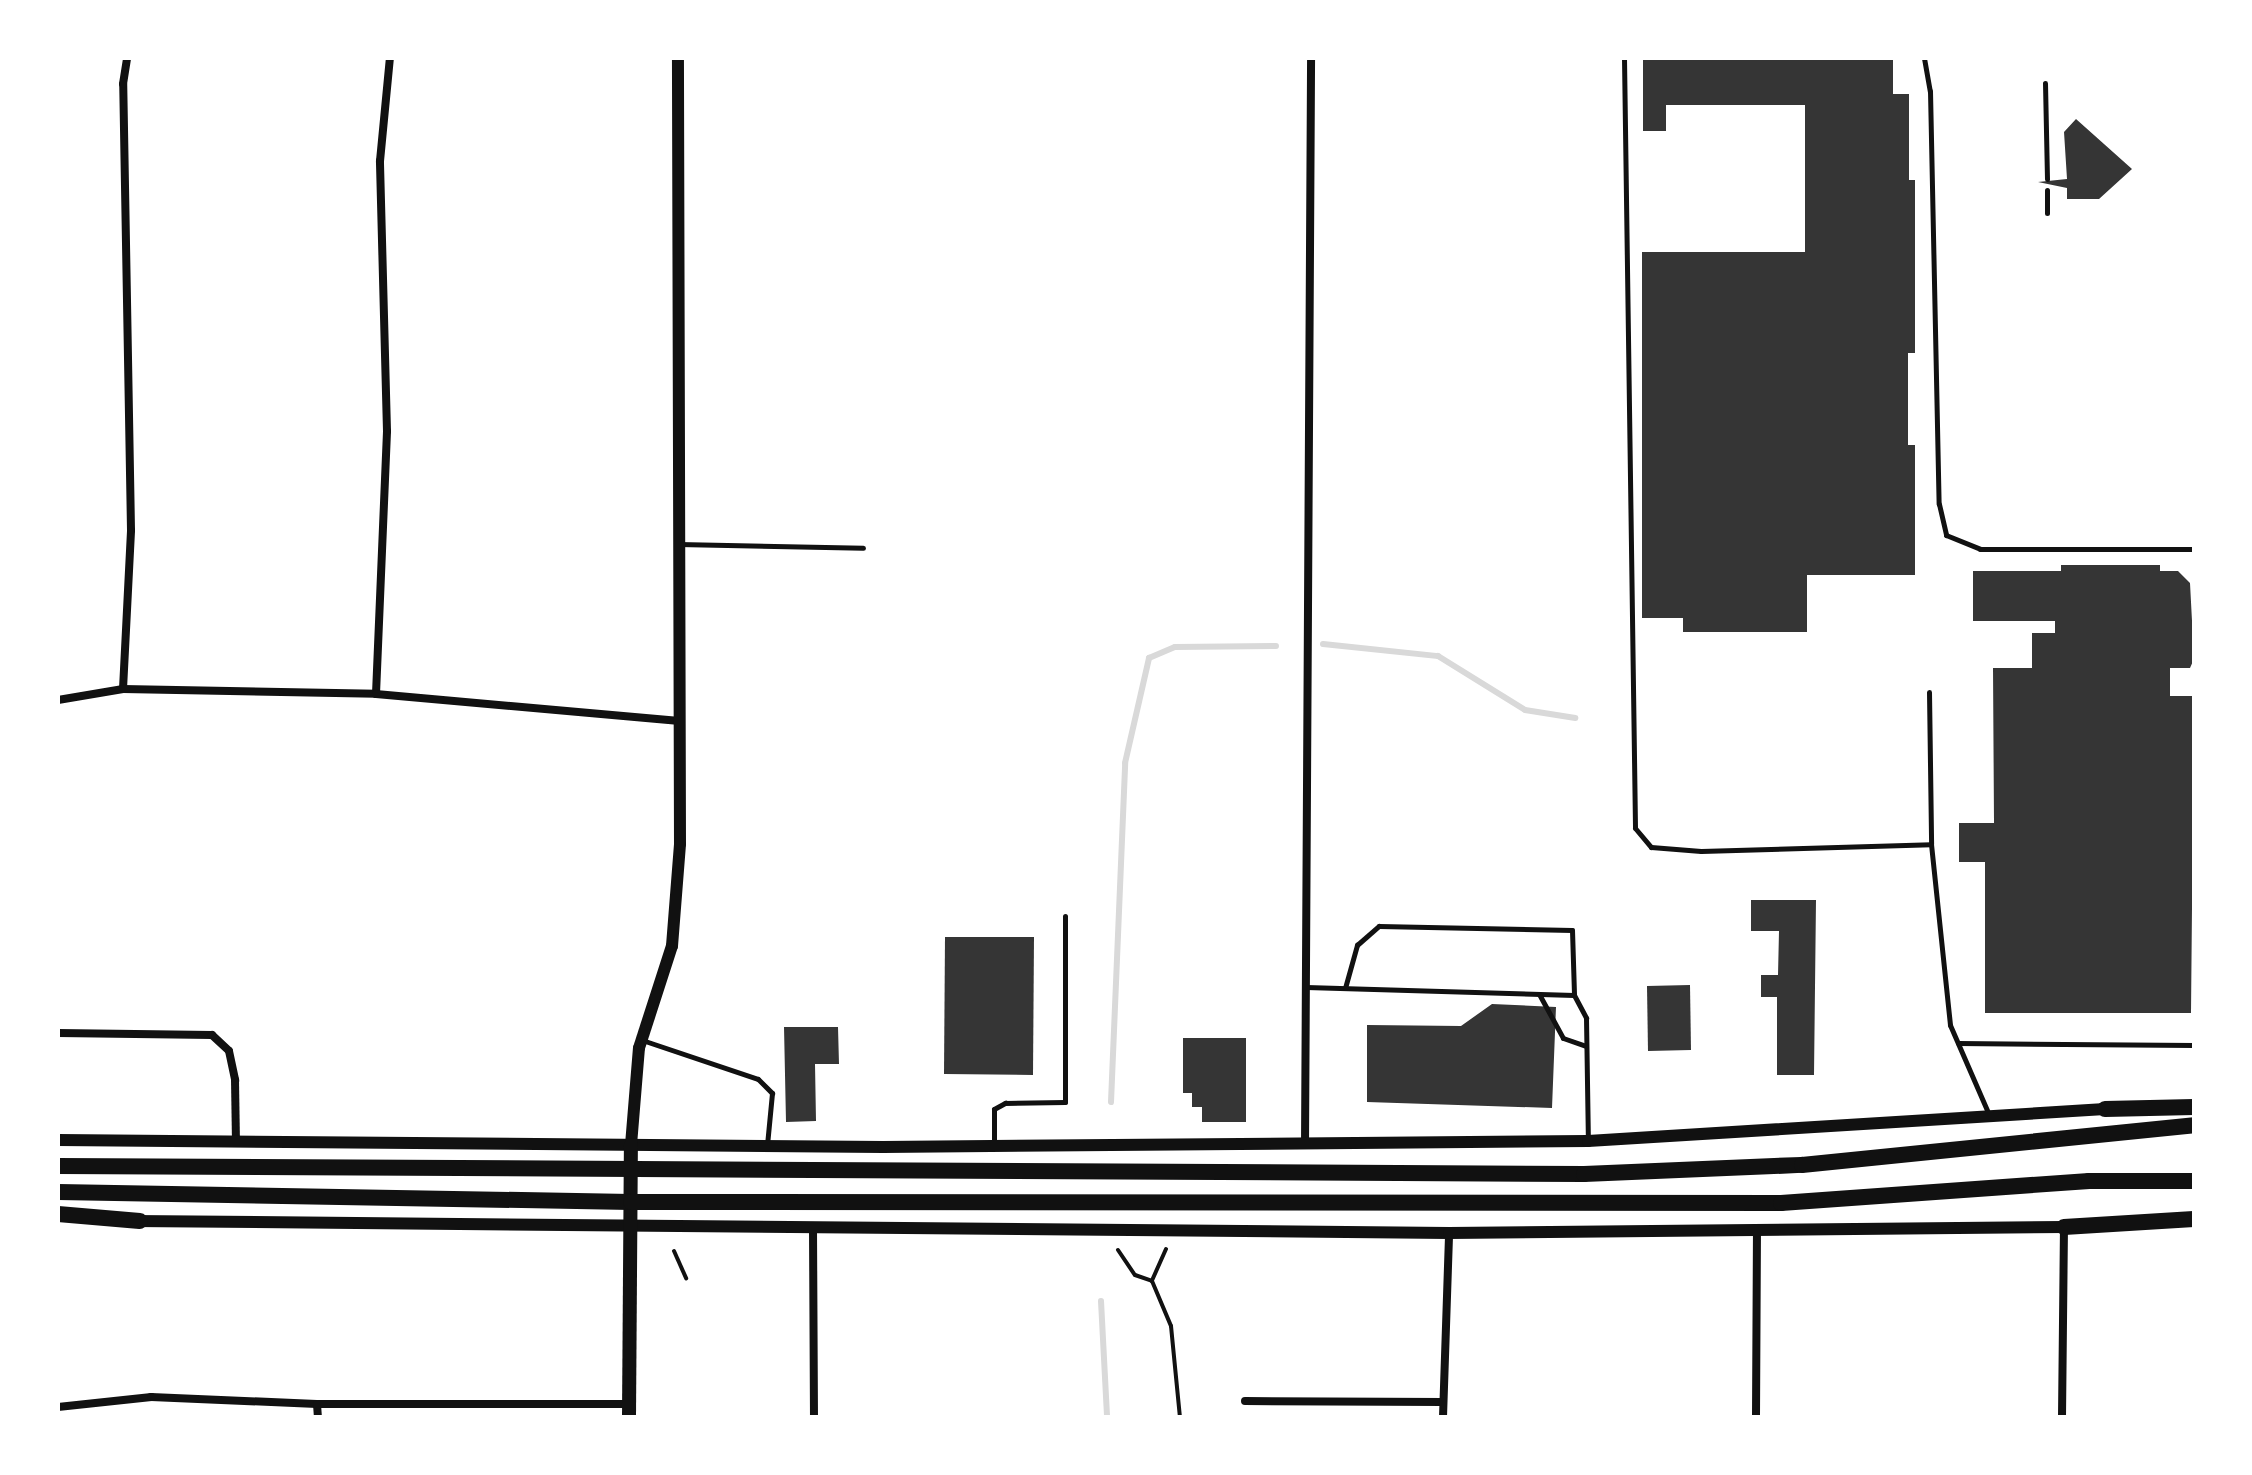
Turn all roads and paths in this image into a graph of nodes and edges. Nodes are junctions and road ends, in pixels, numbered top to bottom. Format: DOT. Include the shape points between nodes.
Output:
graph roads {
  1 [pos="127,58"];
  2 [pos="390,58"];
  3 [pos="678,58"];
  4 [pos="1311,58"];
  5 [pos="1624,58"];
  6 [pos="1924,58"];
  7 [pos="2045,83"];
  8 [pos="2047,179"];
  9 [pos="2047,190"];
  10 [pos="2047,213"];
  11 [pos="677,544"];
  12 [pos="863,548"];
  13 [pos="2194,549"];
  14 [pos="123,689"];
  15 [pos="1929,692"];
  16 [pos="376,694"];
  17 [pos="58,700"];
  18 [pos="677,721"];
  19 [pos="1931,844"];
  20 [pos="1065,916"];
  21 [pos="1306,987"];
  22 [pos="1345,988"];
  23 [pos="1539,994"];
  24 [pos="1574,995"];
  25 [pos="58,1033"];
  26 [pos="641,1040"];
  27 [pos="1958,1043"];
  28 [pos="2194,1045"];
  29 [pos="1586,1046"];
  30 [pos="2194,1107"];
  31 [pos="2105,1109"];
  32 [pos="1991,1117"];
  33 [pos="2194,1125"];
  34 [pos="58,1140"];
  35 [pos="236,1141"];
  36 [pos="1588,1141"];
  37 [pos="631,1145"];
  38 [pos="1305,1145"];
  39 [pos="767,1146"];
  40 [pos="994,1146"];
  41 [pos="58,1166"];
  42 [pos="631,1172"];
  43 [pos="2194,1181"];
  44 [pos="58,1192"];
  45 [pos="631,1202"];
  46 [pos="58,1214"];
  47 [pos="2194,1219"];
  48 [pos="58,1221"];
  49 [pos="140,1221"];
  50 [pos="630,1226"];
  51 [pos="2064,1227"];
  52 [pos="813,1228"];
  53 [pos="1757,1230"];
  54 [pos="1449,1233"];
  55 [pos="1166,1249"];
  56 [pos="1118,1250"];
  57 [pos="674,1251"];
  58 [pos="686,1278"];
  59 [pos="1152,1281"];
  60 [pos="1245,1401"];
  61 [pos="1443,1402"];
  62 [pos="317,1404"];
  63 [pos="58,1407"];
  64 [pos="629,1410"];
  65 [pos="318,1417"];
  66 [pos="814,1417"];
  67 [pos="1180,1417"];
  68 [pos="1443,1417"];
  69 [pos="1756,1417"];
  70 [pos="2062,1417"];
  1 -- 14 [label="street" via="123,84 131,530"];
  2 -- 16 [label="street" via="380,161 387,431"];
  3 -- 11 [label="street"];
  4 -- 21 [label="street"];
  5 -- 19 [label="lane" via="1635,828 1651,847 1701,851"];
  6 -- 13 [label="lane" via="1930,91 1939,504 1946,535 1980,549"];
  7 -- 8 [label="lane"];
  9 -- 10 [label="lane"];
  11 -- 12 [label="lane"];
  11 -- 18 [label="street"];
  14 -- 16 [label="street"];
  14 -- 17 [label="street"];
  15 -- 19 [label="lane"];
  16 -- 18 [label="street"];
  18 -- 26 [label="street" via="680,844 672,946"];
  19 -- 27 [label="lane" via="1950,1025"];
  20 -- 40 [label="lane" via="1065,1102 1005,1103 994,1109"];
  21 -- 22 [label="lane"];
  21 -- 38 [label="street"];
  22 -- 23 [label="lane"];
  22 -- 24 [label="lane" via="1357,945 1379,926 1572,930"];
  23 -- 24 [label="lane"];
  23 -- 29 [label="lane" via="1563,1038"];
  24 -- 29 [label="lane" via="1586,1018"];
  25 -- 35 [label="street" via="212,1035 229,1051"];
  26 -- 37 [label="street"];
  26 -- 39 [label="lane" via="758,1079 772,1093"];
  27 -- 28 [label="lane"];
  27 -- 32 [label="lane"];
  29 -- 36 [label="lane"];
  30 -- 31 [label="highway"];
  31 -- 32 [label="street"];
  32 -- 36 [label="street"];
  33 -- 42 [label="highway" via="1802,1165 1584,1174"];
  34 -- 35 [label="street"];
  35 -- 37 [label="street"];
  36 -- 38 [label="street"];
  37 -- 39 [label="street"];
  37 -- 42 [label="main road"];
  38 -- 40 [label="street"];
  39 -- 40 [label="street"];
  41 -- 42 [label="highway"];
  42 -- 45 [label="main road"];
  43 -- 45 [label="highway" via="2089,1181 1781,1203"];
  44 -- 45 [label="highway"];
  45 -- 50 [label="main road"];
  46 -- 49 [label="highway"];
  47 -- 51 [label="highway"];
  48 -- 49 [label="street"];
  49 -- 50 [label="street"];
  50 -- 52 [label="street"];
  50 -- 64 [label="main road"];
  51 -- 53 [label="street"];
  51 -- 70 [label="street"];
  52 -- 54 [label="street"];
  52 -- 66 [label="street"];
  53 -- 54 [label="street"];
  53 -- 69 [label="street"];
  54 -- 61 [label="street"];
  55 -- 59 [label="path"];
  56 -- 59 [label="path" via="1135,1275"];
  57 -- 58 [label="path"];
  59 -- 67 [label="path" via="1171,1326"];
  60 -- 61 [label="street"];
  61 -- 68 [label="street"];
  62 -- 63 [label="street" via="151,1397"];
  62 -- 64 [label="street"];
  62 -- 65 [label="street"];
}
